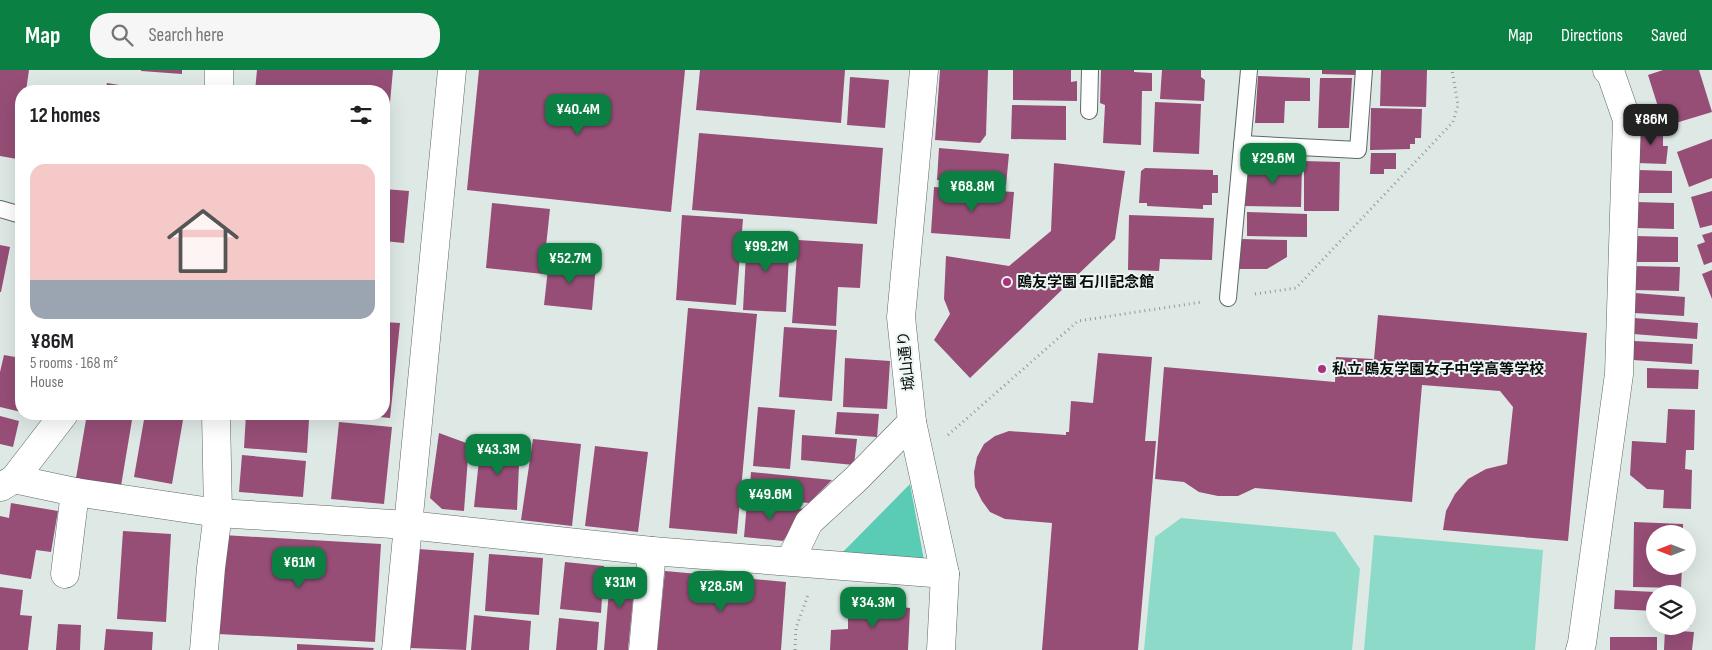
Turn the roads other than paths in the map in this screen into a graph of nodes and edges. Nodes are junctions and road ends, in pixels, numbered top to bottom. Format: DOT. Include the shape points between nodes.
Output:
graph roads {
  1 [pos="219,70"];
  2 [pos="452,70"];
  3 [pos="924,70"];
  4 [pos="1090,70"];
  5 [pos="1249,70"];
  6 [pos="1364,70"];
  7 [pos="1607,70"];
  8 [pos="219,85"];
  9 [pos="1089,111"];
  10 [pos="1242,144"];
  11 [pos="0,209"];
  12 [pos="15,213"];
  13 [pos="1228,298"];
  14 [pos="59,420"];
  15 [pos="216,420"];
  16 [pos="912,422"];
  17 [pos="8,476"];
  18 [pos="75,492"];
  19 [pos="218,513"];
  20 [pos="408,525"];
  21 [pos="652,551"];
  22 [pos="790,561"];
  23 [pos="65,574"];
  24 [pos="946,574"];
  25 [pos="204,650"];
  26 [pos="396,650"];
  27 [pos="643,650"];
  28 [pos="942,650"];
  29 [pos="1580,650"];
  1 -- 8 [label="street"];
  2 -- 20 [label="street"];
  3 -- 16 [label="street, 城山通り" via="901,317"];
  4 -- 9 [label="lane"];
  5 -- 10 [label="lane"];
  6 -- 10 [label="lane" via="1358,150"];
  7 -- 29 [label="street" via="1627,120 1619,374"];
  10 -- 13 [label="lane"];
  11 -- 12 [label="lane"];
  14 -- 17 [label="street"];
  15 -- 19 [label="street"];
  16 -- 22 [label="street" via="809,522"];
  16 -- 24 [label="street, 城山通り"];
  17 -- 18 [label="street"];
  18 -- 19 [label="street"];
  18 -- 23 [label="street"];
  19 -- 20 [label="street"];
  19 -- 25 [label="street"];
  20 -- 21 [label="street"];
  20 -- 26 [label="street"];
  21 -- 22 [label="street"];
  21 -- 27 [label="street"];
  22 -- 24 [label="street"];
  24 -- 28 [label="street, 城山通り"];
}
